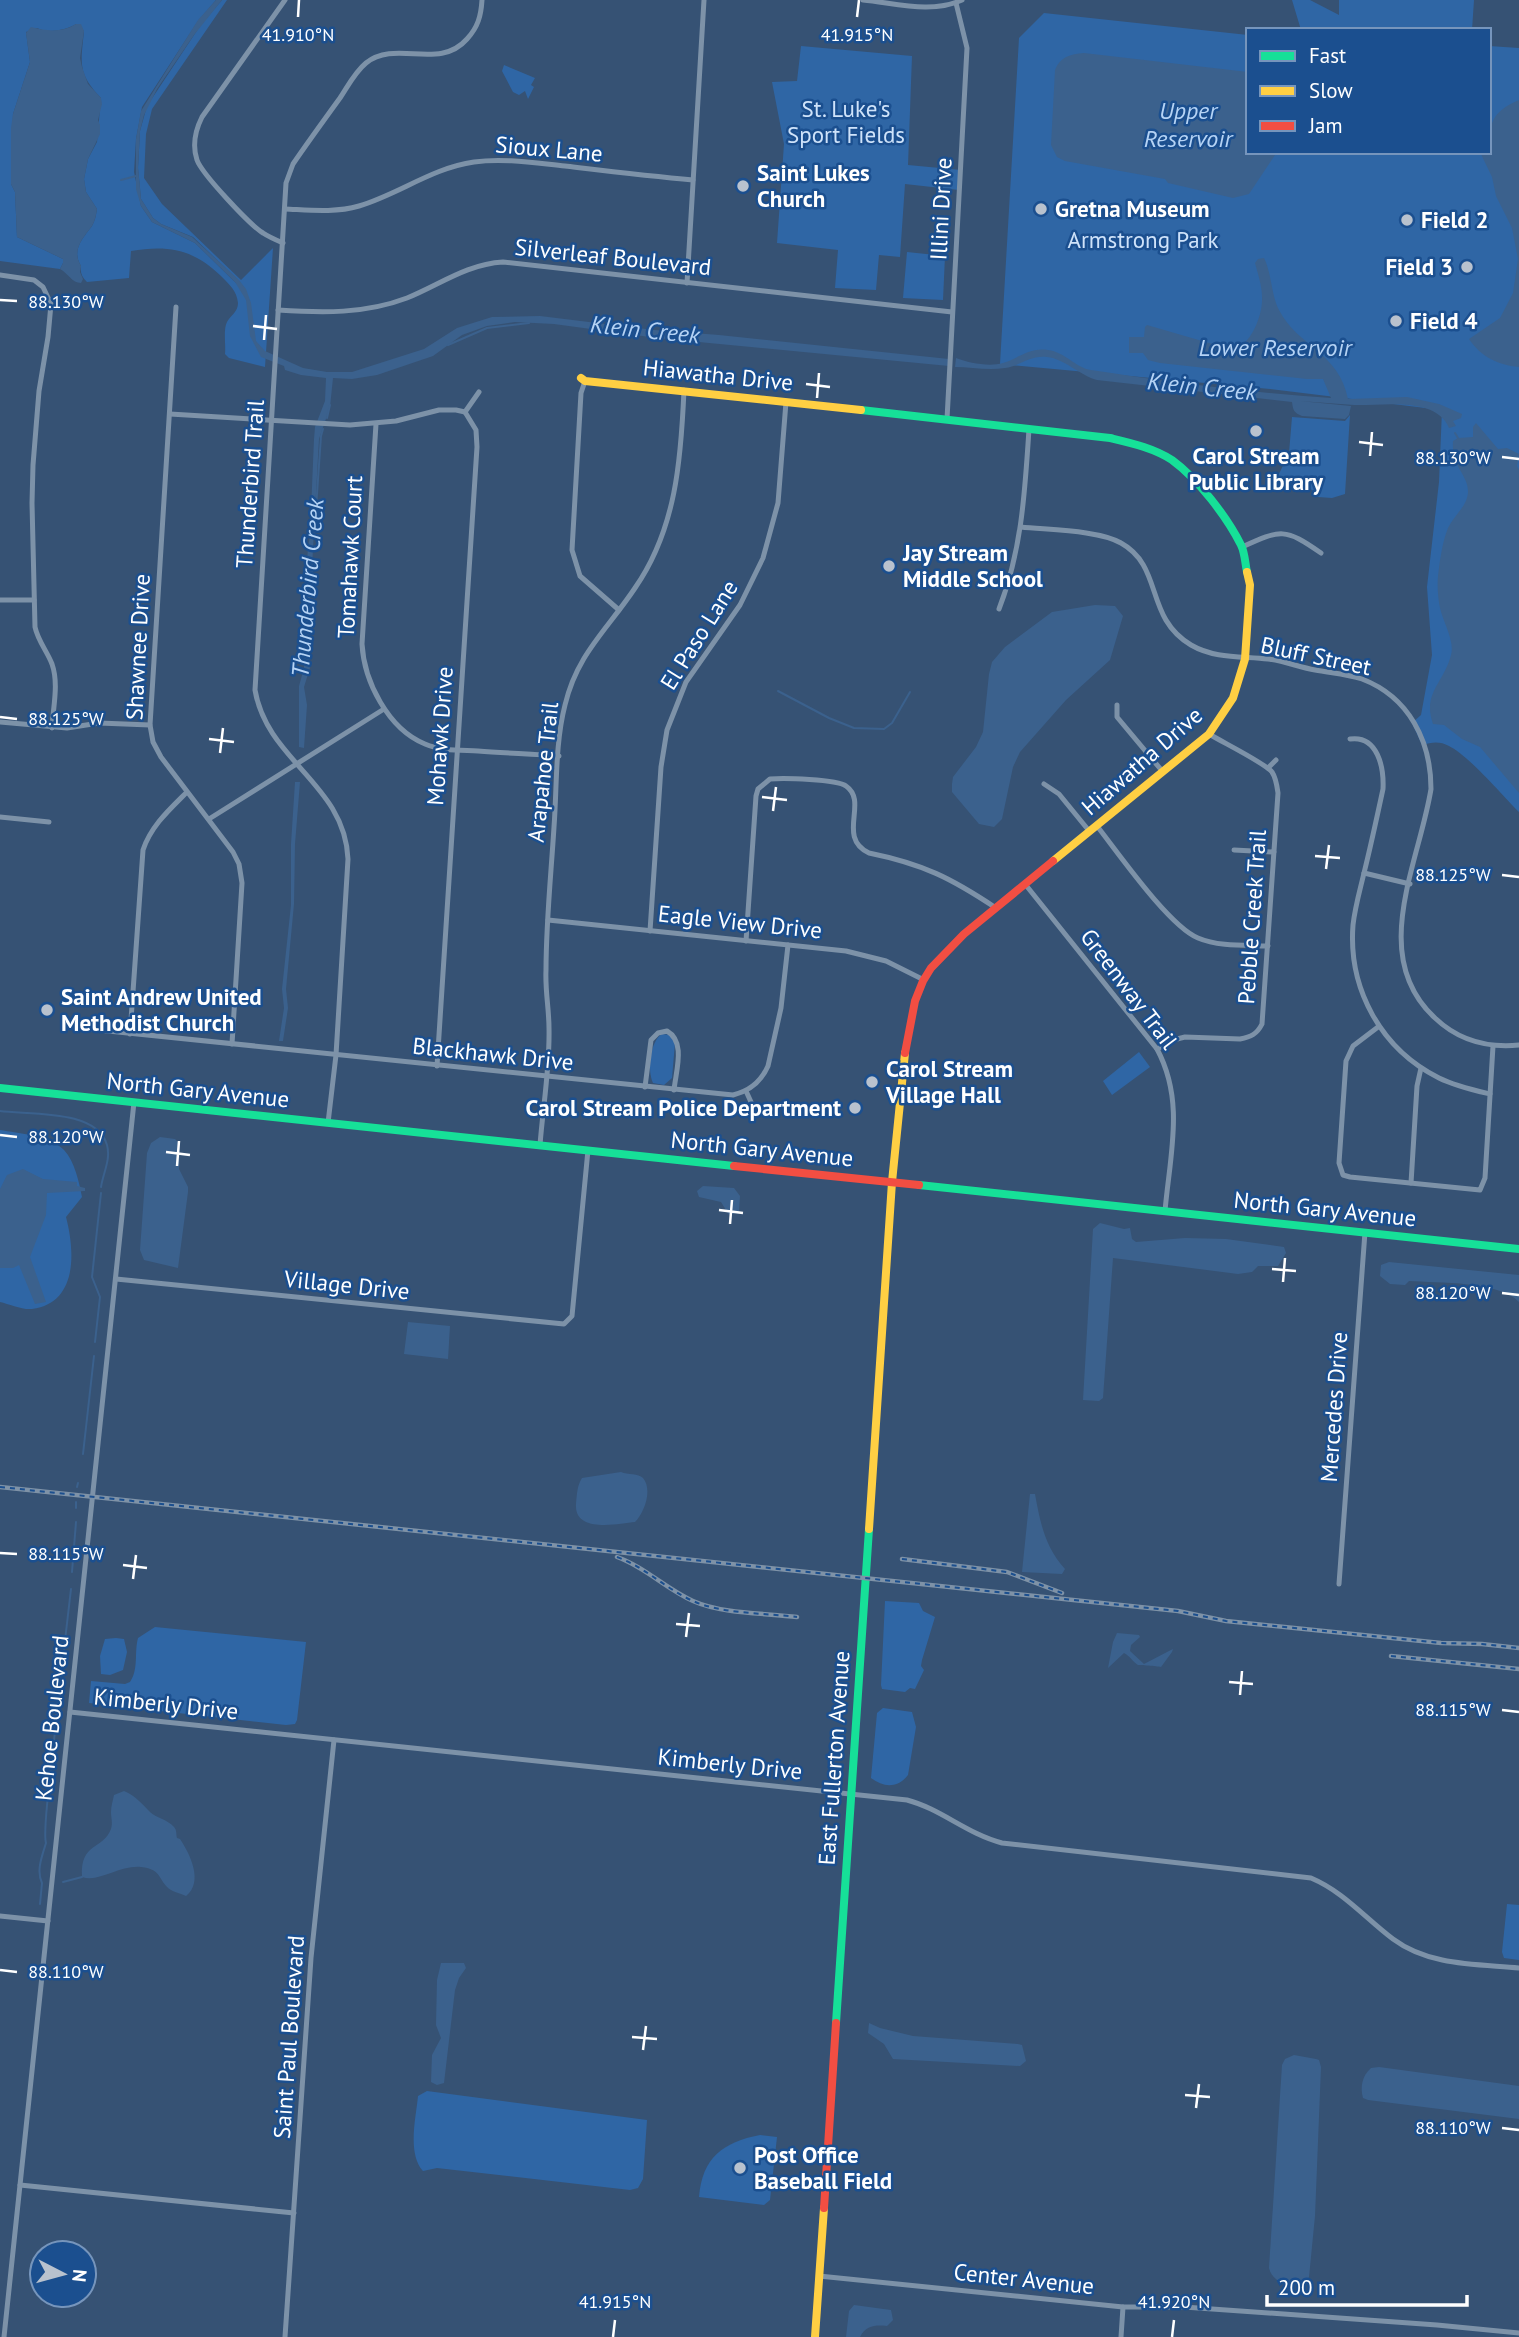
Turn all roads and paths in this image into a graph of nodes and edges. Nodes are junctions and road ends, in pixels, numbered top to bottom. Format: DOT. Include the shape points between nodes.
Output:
graph roads {
  1 [pos="285,0"];
  2 [pos="482,0"];
  3 [pos="704,0"];
  4 [pos="863,0"];
  5 [pos="959,1"];
  6 [pos="693,180"];
  7 [pos="285,209"];
  8 [pos="283,243"];
  9 [pos="0,275"];
  10 [pos="687,283"];
  11 [pos="176,307"];
  12 [pos="278,310"];
  13 [pos="952,312"];
  14 [pos="583,380"];
  15 [pos="684,390"];
  16 [pos="479,392"];
  17 [pos="786,402"];
  18 [pos="465,412"];
  19 [pos="170,414"];
  20 [pos="947,419"];
  21 [pos="271,421"];
  22 [pos="376,424"];
  23 [pos="1029,429"];
  24 [pos="1021,527"];
  25 [pos="1242,547"];
  26 [pos="1321,553"];
  27 [pos="0,600"];
  28 [pos="34,600"];
  29 [pos="999,608"];
  30 [pos="619,610"];
  31 [pos="1245,659"];
  32 [pos="1117,705"];
  33 [pos="384,709"];
  34 [pos="0,722"];
  35 [pos="150,725"];
  36 [pos="52,727"];
  37 [pos="1209,734"];
  38 [pos="1350,739"];
  39 [pos="457,750"];
  40 [pos="559,756"];
  41 [pos="1276,760"];
  42 [pos="296,764"];
  43 [pos="1268,768"];
  44 [pos="1163,772"];
  45 [pos="756,776"];
  46 [pos="857,783"];
  47 [pos="763,784"];
  48 [pos="1044,784"];
  49 [pos="849,789"];
  50 [pos="187,792"];
  51 [pos="0,817"];
  52 [pos="208,819"];
  53 [pos="49,822"];
  54 [pos="1093,829"];
  55 [pos="857,845"];
  56 [pos="1234,850"];
  57 [pos="850,851"];
  58 [pos="1274,852"];
  59 [pos="1364,873"];
  60 [pos="1025,884"];
  61 [pos="1410,884"];
  62 [pos="996,908"];
  63 [pos="548,920"];
  64 [pos="650,931"];
  65 [pos="747,941"];
  66 [pos="788,945"];
  67 [pos="1268,946"];
  68 [pos="923,980"];
  69 [pos="1378,1027"];
  70 [pos="79,1028"];
  71 [pos="130,1034"];
  72 [pos="232,1044"];
  73 [pos="1519,1045"];
  74 [pos="1493,1046"];
  75 [pos="1157,1049"];
  76 [pos="336,1055"];
  77 [pos="437,1066"];
  78 [pos="1421,1068"];
  79 [pos="547,1076"];
  80 [pos="645,1087"];
  81 [pos="0,1088"];
  82 [pos="674,1090"];
  83 [pos="746,1091"];
  84 [pos="1490,1094"];
  85 [pos="134,1102"];
  86 [pos="751,1102"];
  87 [pos="328,1123"];
  88 [pos="540,1145"];
  89 [pos="589,1150"];
  90 [pos="892,1182"];
  91 [pos="1411,1183"];
  92 [pos="1165,1211"];
  93 [pos="1365,1232"];
  94 [pos="1519,1249"];
  95 [pos="116,1279"];
  96 [pos="1339,1584"];
  97 [pos="70,1712"];
  98 [pos="334,1740"];
  99 [pos="851,1794"];
  100 [pos="0,1916"];
  101 [pos="48,1921"];
  102 [pos="1519,1968"];
  103 [pos="20,2185"];
  104 [pos="294,2213"];
  105 [pos="819,2276"];
  106 [pos="1123,2307"];
  107 [pos="1519,2333"];
  108 [pos="4,2337"];
  109 [pos="285,2337"];
  110 [pos="815,2337"];
  111 [pos="1121,2337"];
  1 -- 8 [label="street" via="202,117 194,144 204,173 261,232"];
  2 -- 7 [label="street, Thunderbird Trail" via="475,30 460,47 431,56 387,53 362,67 290,169"];
  3 -- 6 [label="street"];
  4 -- 5 [label="street" via="929,7"];
  5 -- 13 [label="street, Illini Drive" via="967,48"];
  6 -- 7 [label="street, Sioux Lane" via="485,161 434,172 352,208"];
  6 -- 10 [label="street"];
  7 -- 8 [label="street, Thunderbird Trail"];
  8 -- 12 [label="street, Thunderbird Trail"];
  9 -- 28 [label="street" via="34,280 51,304 33,465"];
  10 -- 12 [label="street, Silverleaf Boulevard" via="503,262 467,269 370,309"];
  10 -- 13 [label="street, Silverleaf Boulevard"];
  11 -- 19 [label="street, Shawnee Drive"];
  12 -- 21 [label="street, Thunderbird Trail"];
  13 -- 20 [label="street, Illini Drive"];
  14 -- 15 [label="street, Hiawatha Drive"];
  14 -- 30 [label="street" via="572,550 580,576"];
  15 -- 17 [label="street, Hiawatha Drive"];
  15 -- 30 [label="street, Arapahoe Trail" via="670,515 650,565"];
  16 -- 18 [label="street"];
  17 -- 20 [label="street, Hiawatha Drive"];
  17 -- 64 [label="street, El Paso Lane" via="778,503 763,558 740,605 687,682 667,730"];
  18 -- 22 [label="street" via="439,410"];
  18 -- 39 [label="street, Mohawk Drive" via="476,430 477,447"];
  19 -- 21 [label="street"];
  19 -- 35 [label="street, Shawnee Drive"];
  20 -- 23 [label="street, Hiawatha Drive"];
  21 -- 22 [label="street"];
  21 -- 42 [label="street, Thunderbird Trail" via="255,690 266,725"];
  22 -- 33 [label="street, Tomahawk Court" via="362,644 368,678"];
  23 -- 24 [label="street"];
  23 -- 25 [label="street, Hiawatha Drive" via="1126,440 1159,453 1186,472 1212,501"];
  24 -- 29 [label="street"];
  24 -- 31 [label="street, Bluff Street" via="1121,542 1143,562 1166,624 1202,650"];
  25 -- 26 [label="street" via="1279,533 1298,537"];
  25 -- 31 [label="street, Hiawatha Drive" via="1251,598"];
  27 -- 28 [label="street"];
  28 -- 36 [label="street" via="37,635 54,673"];
  30 -- 40 [label="street, Arapahoe Trail" via="593,642 574,677 563,714"];
  31 -- 37 [label="street, Hiawatha Drive" via="1233,698"];
  31 -- 61 [label="street, Bluff Street" via="1276,660 1363,680 1409,713 1422,736 1431,771 1429,803"];
  32 -- 44 [label="street" via="1117,717"];
  33 -- 39 [label="street, Tomahawk Court" via="413,738 432,747"];
  33 -- 42 [label="street"];
  34 -- 36 [label="street"];
  35 -- 36 [label="street"];
  35 -- 50 [label="street, Shawnee Drive" via="156,748"];
  37 -- 43 [label="street"];
  37 -- 44 [label="street, Hiawatha Drive"];
  38 -- 59 [label="street" via="1374,746 1384,773"];
  39 -- 40 [label="street, Tomahawk Court"];
  39 -- 77 [label="street, Mohawk Drive"];
  40 -- 63 [label="street, Arapahoe Trail"];
  41 -- 43 [label="street"];
  42 -- 52 [label="street"];
  42 -- 76 [label="street, Thunderbird Trail" via="337,813 347,848"];
  43 -- 58 [label="street, Pebble Creek Trail" via="1278,793"];
  44 -- 54 [label="street, Hiawatha Drive"];
  45 -- 47 [label="street"];
  46 -- 49 [label="street"];
  47 -- 49 [label="street" via="778,778 835,782"];
  47 -- 65 [label="street" via="756,796"];
  48 -- 54 [label="street"];
  49 -- 55 [label="street"];
  50 -- 52 [label="street, Shawnee Drive"];
  50 -- 71 [label="street" via="156,824 143,850"];
  51 -- 53 [label="street"];
  52 -- 72 [label="street, Shawnee Drive" via="233,852 242,874"];
  54 -- 60 [label="street, Hiawatha Drive"];
  54 -- 67 [label="street" via="1189,933 1217,943"];
  55 -- 57 [label="street"];
  55 -- 62 [label="street" via="869,853 932,870"];
  56 -- 58 [label="street"];
  58 -- 67 [label="street, Pebble Creek Trail"];
  59 -- 61 [label="street"];
  59 -- 69 [label="street" via="1354,915 1353,951 1360,985"];
  60 -- 62 [label="street, Hiawatha Drive"];
  60 -- 75 [label="street, Greenway Trail"];
  61 -- 74 [label="street, Bluff Street" via="1400,942 1409,983 1444,1026"];
  62 -- 68 [label="street, Hiawatha Drive" via="948,949"];
  63 -- 64 [label="street, Eagle View Drive"];
  63 -- 79 [label="street, Arapahoe Trail"];
  64 -- 65 [label="street, Eagle View Drive"];
  65 -- 66 [label="street, Eagle View Drive"];
  66 -- 68 [label="street, Eagle View Drive" via="872,956"];
  66 -- 83 [label="street" via="768,1066"];
  67 -- 75 [label="street, Pebble Creek Trail" via="1264,1015 1258,1036 1185,1037"];
  68 -- 90 [label="street, Hiawatha Drive" via="907,1036"];
  69 -- 78 [label="street"];
  69 -- 91 [label="street" via="1353,1046 1346,1061 1339,1163 1342,1175"];
  70 -- 71 [label="street, Blackhawk Drive"];
  71 -- 72 [label="street, Blackhawk Drive"];
  72 -- 76 [label="street, Blackhawk Drive"];
  73 -- 74 [label="street, Bluff Street"];
  74 -- 84 [label="street"];
  75 -- 92 [label="street, Greenway Trail" via="1170,1078 1175,1110"];
  76 -- 77 [label="street, Blackhawk Drive"];
  76 -- 87 [label="street, Thunderbird Trail"];
  77 -- 79 [label="street, Blackhawk Drive"];
  78 -- 84 [label="street"];
  78 -- 91 [label="street"];
  79 -- 80 [label="street, Blackhawk Drive"];
  79 -- 88 [label="street, Arapahoe Trail"];
  80 -- 82 [label="street, Blackhawk Drive"];
  80 -- 82 [label="street" via="651,1040 667,1031 675,1035 679,1046"];
  81 -- 85 [label="street, North Gary Avenue"];
  82 -- 83 [label="street, Blackhawk Drive" via="724,1095"];
  83 -- 86 [label="street"];
  84 -- 91 [label="street" via="1485,1178 1480,1190"];
  85 -- 87 [label="street, North Gary Avenue"];
  85 -- 95 [label="street, Kehoe Boulevard"];
  87 -- 88 [label="street, North Gary Avenue"];
  88 -- 89 [label="street, North Gary Avenue"];
  89 -- 90 [label="street, North Gary Avenue"];
  89 -- 95 [label="street, Village Drive" via="572,1316 564,1324"];
  90 -- 92 [label="street, North Gary Avenue"];
  90 -- 99 [label="street, East Fullerton Avenue"];
  92 -- 93 [label="street, North Gary Avenue"];
  93 -- 94 [label="street, North Gary Avenue"];
  93 -- 96 [label="street, Mercedes Drive"];
  95 -- 97 [label="street, Kehoe Boulevard"];
  97 -- 98 [label="street, Kimberly Drive"];
  97 -- 101 [label="street, Kehoe Boulevard"];
  98 -- 99 [label="street, Kimberly Drive"];
  98 -- 104 [label="street, Saint Paul Boulevard" via="311,1958"];
  99 -- 102 [label="street, Kimberly Drive" via="925,1805 1002,1843 1311,1878 1337,1891 1394,1940 1420,1954"];
  99 -- 105 [label="street, East Fullerton Avenue"];
  100 -- 101 [label="street"];
  101 -- 103 [label="street, Kehoe Boulevard"];
  103 -- 104 [label="street"];
  103 -- 108 [label="street, Kehoe Boulevard"];
  104 -- 109 [label="street, Saint Paul Boulevard"];
  105 -- 106 [label="street, Center Avenue"];
  105 -- 110 [label="street, East Fullerton Avenue"];
  106 -- 107 [label="street, Center Avenue" via="1184,2307"];
  106 -- 111 [label="street"];
}
